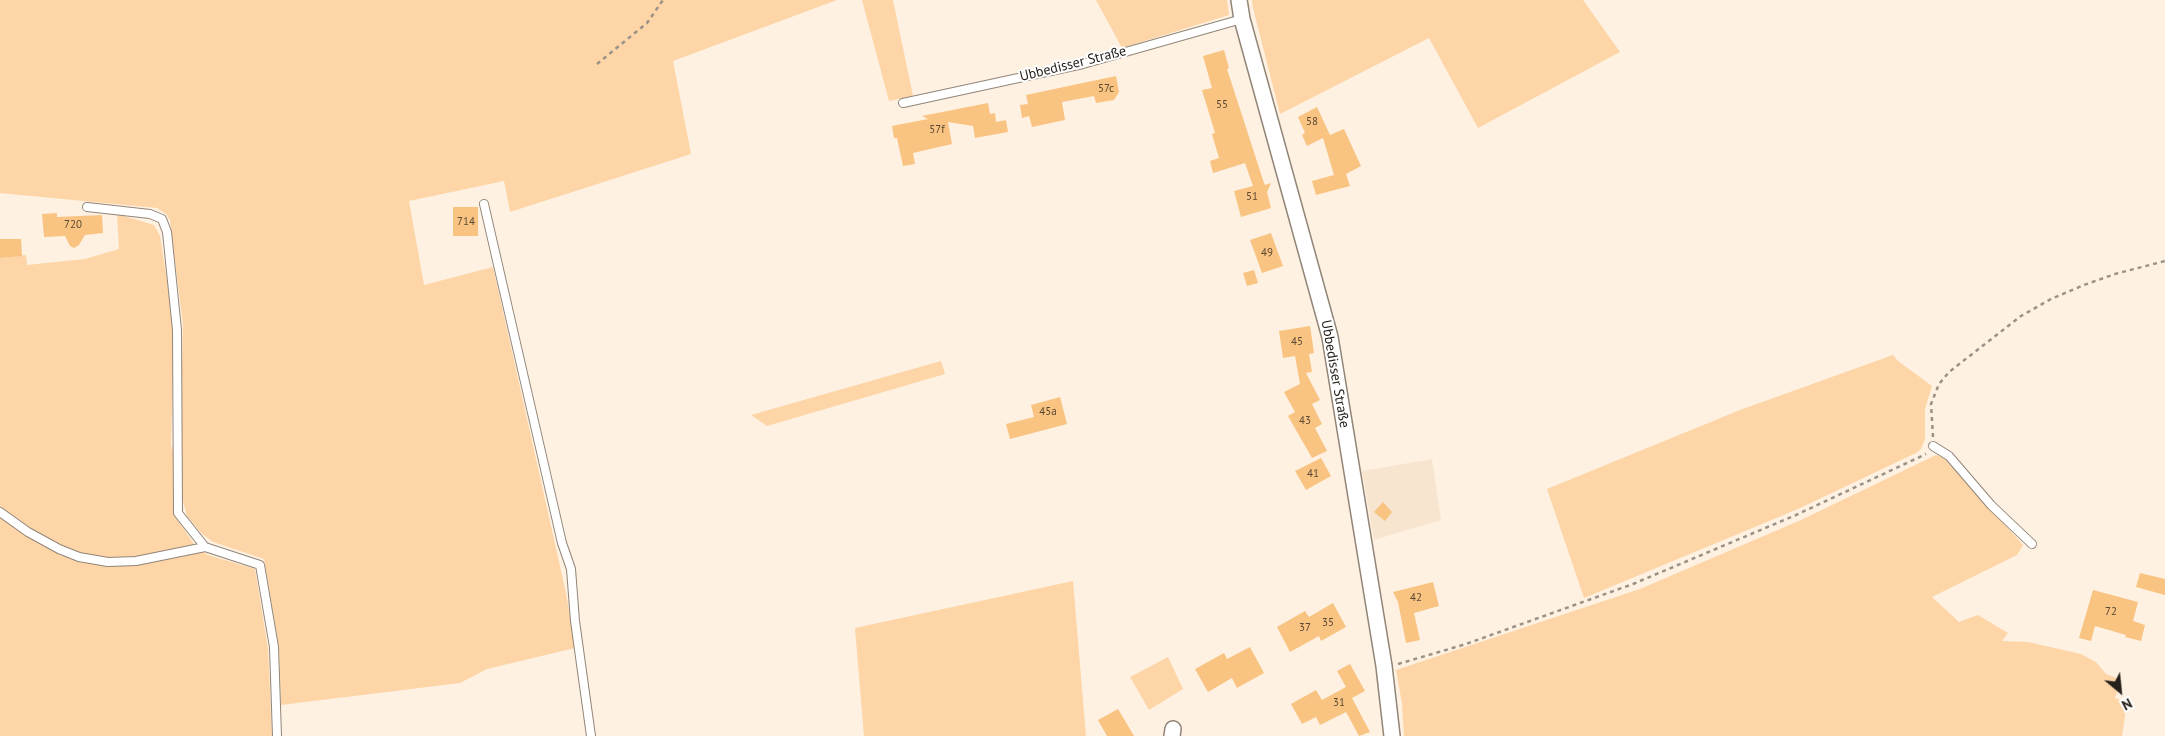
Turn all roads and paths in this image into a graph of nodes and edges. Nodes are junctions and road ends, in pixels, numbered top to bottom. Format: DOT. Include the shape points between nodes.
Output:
graph roads {
  1 [pos="663,0"];
  2 [pos="1239,0"];
  3 [pos="1242,19"];
  4 [pos="597,64"];
  5 [pos="903,103"];
  6 [pos="484,204"];
  7 [pos="86,206"];
  8 [pos="2165,261"];
  9 [pos="1933,446"];
  10 [pos="0,512"];
  11 [pos="2032,544"];
  12 [pos="205,547"];
  13 [pos="1384,666"];
  14 [pos="277,736"];
  15 [pos="592,736"];
  16 [pos="1392,736"];
  1 -- 4 [label="path" via="647,23"];
  2 -- 3 [label="street, Ubbedisser Straße"];
  3 -- 5 [label="lane, Ubbedisser Straße" via="1083,64"];
  3 -- 13 [label="street, Ubbedisser Straße" via="1330,336"];
  6 -- 15 [label="lane" via="562,543 571,569"];
  7 -- 12 [label="lane" via="150,214 162,219 167,232 177,330 178,513"];
  8 -- 9 [label="path" via="2115,274 2051,299 2021,316 1950,372 1939,384 1931,404"];
  9 -- 11 [label="lane" via="1949,456 1991,505"];
  9 -- 13 [label="path" via="1926,455 1796,515 1633,584 1466,644"];
  10 -- 12 [label="lane" via="60,549 108,562 136,561"];
  12 -- 14 [label="lane" via="260,565 274,647"];
  13 -- 16 [label="street, Ubbedisser Straße"];
}
